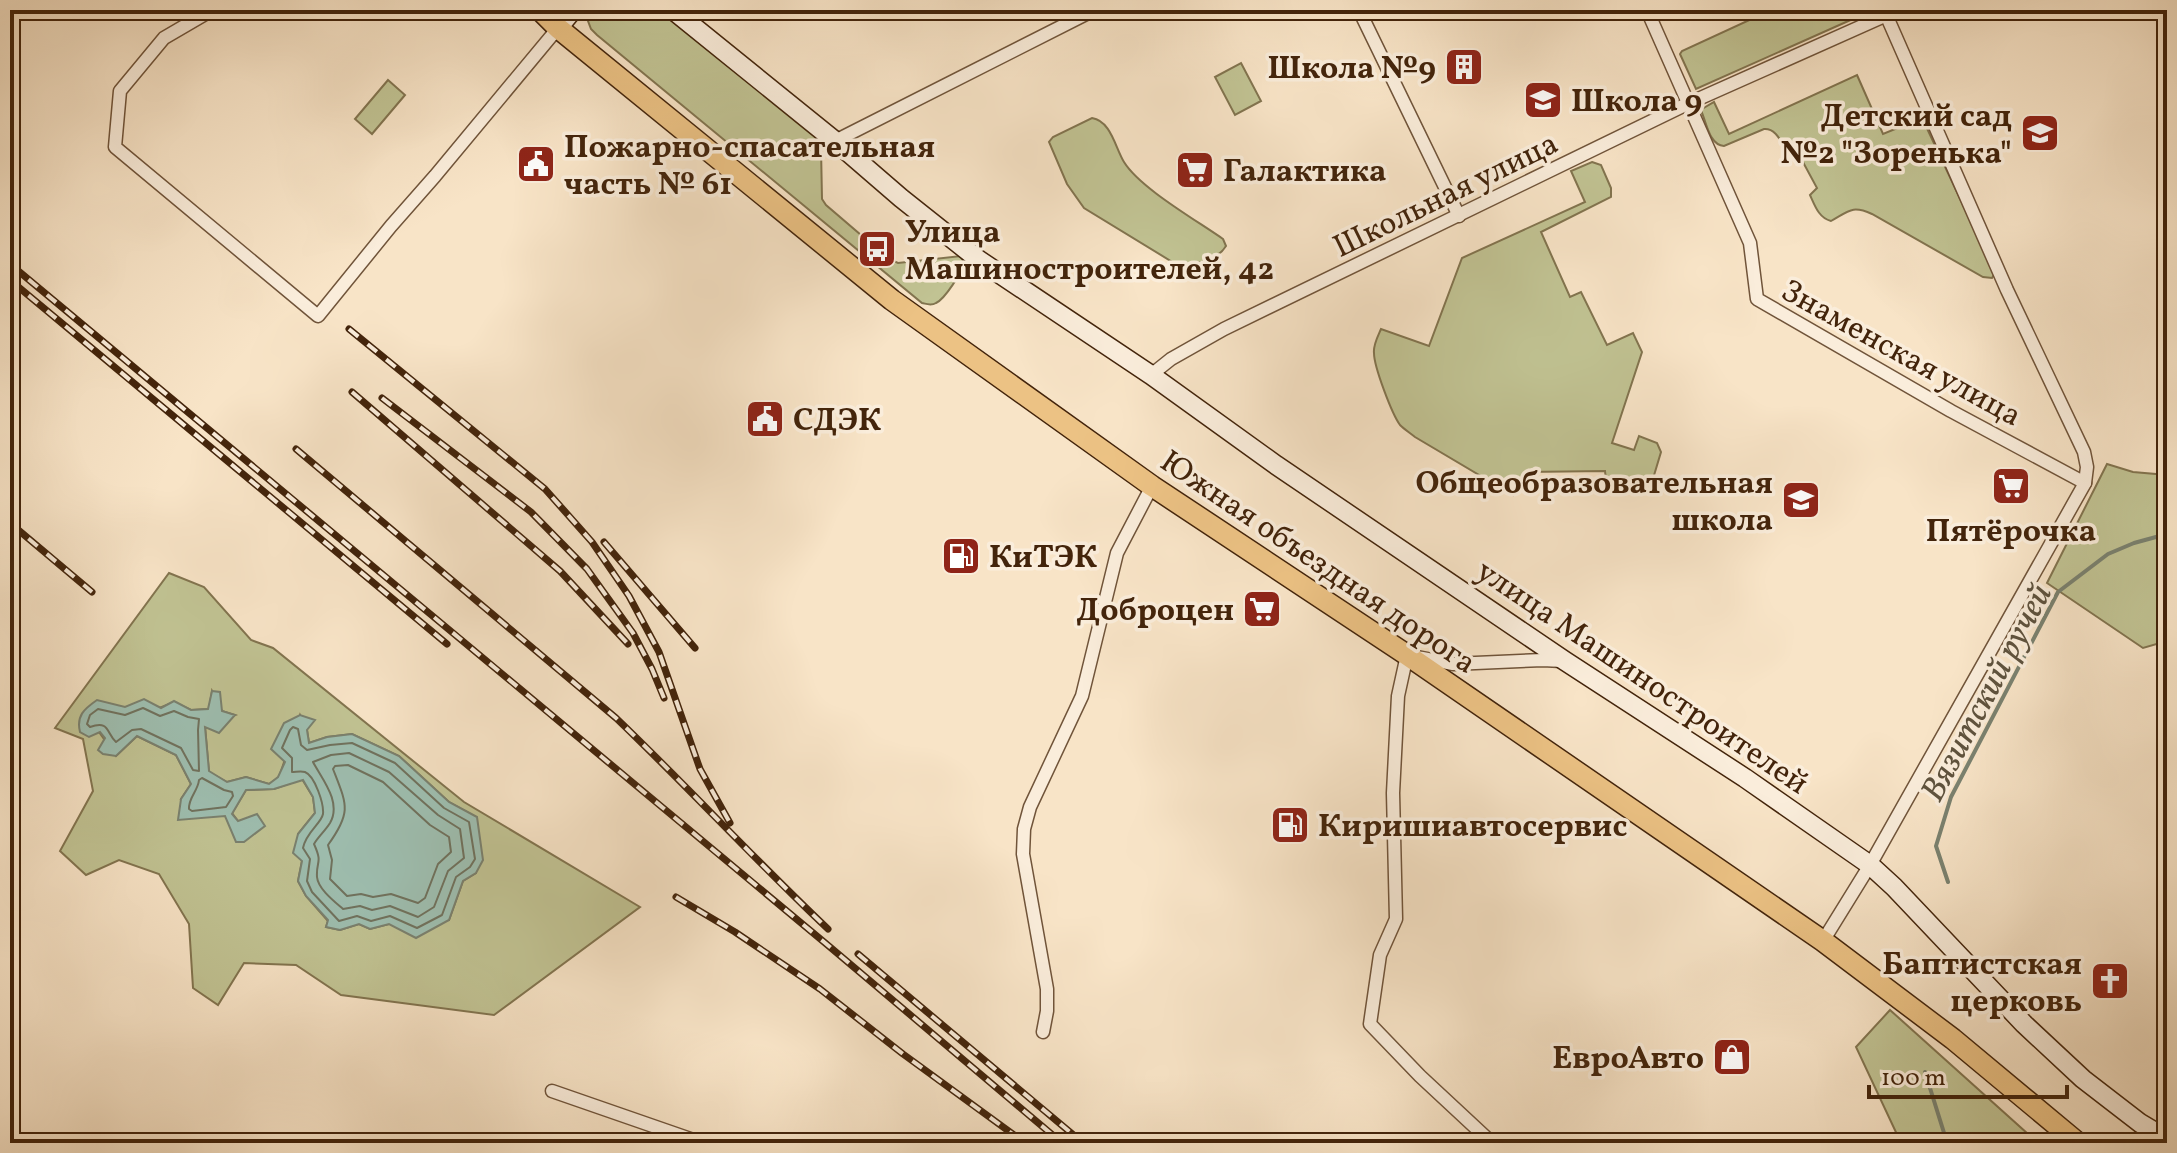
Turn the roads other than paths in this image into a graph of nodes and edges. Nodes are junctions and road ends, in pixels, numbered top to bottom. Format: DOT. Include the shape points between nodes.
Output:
graph roads {
  1 [pos="212,10"];
  2 [pos="540,10"];
  3 [pos="573,10"];
  4 [pos="673,10"];
  5 [pos="1094,10"];
  6 [pos="1359,10"];
  7 [pos="1647,10"];
  8 [pos="1889,12"];
  9 [pos="1071,15"];
  10 [pos="558,28"];
  11 [pos="1687,104"];
  12 [pos="835,141"];
  13 [pos="1459,216"];
  14 [pos="1151,375"];
  15 [pos="2085,483"];
  16 [pos="1152,486"];
  17 [pos="1407,655"];
  18 [pos="1565,661"];
  19 [pos="1870,865"];
  20 [pos="1823,941"];
  21 [pos="1043,1032"];
  22 [pos="552,1091"];
  23 [pos="2167,1139"];
  24 [pos="702,1143"];
  25 [pos="1492,1143"];
  26 [pos="2078,1143"];
  1 -- 10 [label="street" via="164,38 120,91 115,147 318,316"];
  2 -- 10 [label="main road, Южная объездная дорога"];
  3 -- 10 [label="street"];
  4 -- 12 [label="street, улица Машиностроителей"];
  5 -- 9 [label="street"];
  6 -- 13 [label="street"];
  7 -- 11 [label="street, Знаменская улица"];
  8 -- 11 [label="street, Школьная улица"];
  8 -- 15 [label="street" via="2007,290 2084,452"];
  9 -- 12 [label="street"];
  10 -- 16 [label="main road, Южная объездная дорога" via="892,300"];
  11 -- 13 [label="street, Школьная улица"];
  11 -- 15 [label="street, Знаменская улица" via="1750,243 1757,299"];
  12 -- 14 [label="street, улица Машиностроителей" via="979,260"];
  13 -- 14 [label="street, Школьная улица" via="1224,329"];
  14 -- 18 [label="street, улица Машиностроителей"];
  15 -- 19 [label="street"];
  16 -- 17 [label="main road, Южная объездная дорога"];
  16 -- 21 [label="street" via="1117,553 1082,696 1024,829 1023,854 1047,989"];
  17 -- 18 [label="street" via="1453,664"];
  17 -- 20 [label="main road, Южная объездная дорога"];
  17 -- 25 [label="street" via="1398,696 1393,793 1396,919 1380,955 1370,1024"];
  18 -- 19 [label="street, улица Машиностроителей"];
  19 -- 20 [label="street"];
  19 -- 23 [label="street, улица Машиностроителей" via="2083,1079"];
  20 -- 26 [label="main road, Южная объездная дорога"];
  22 -- 24 [label="street"];
}
